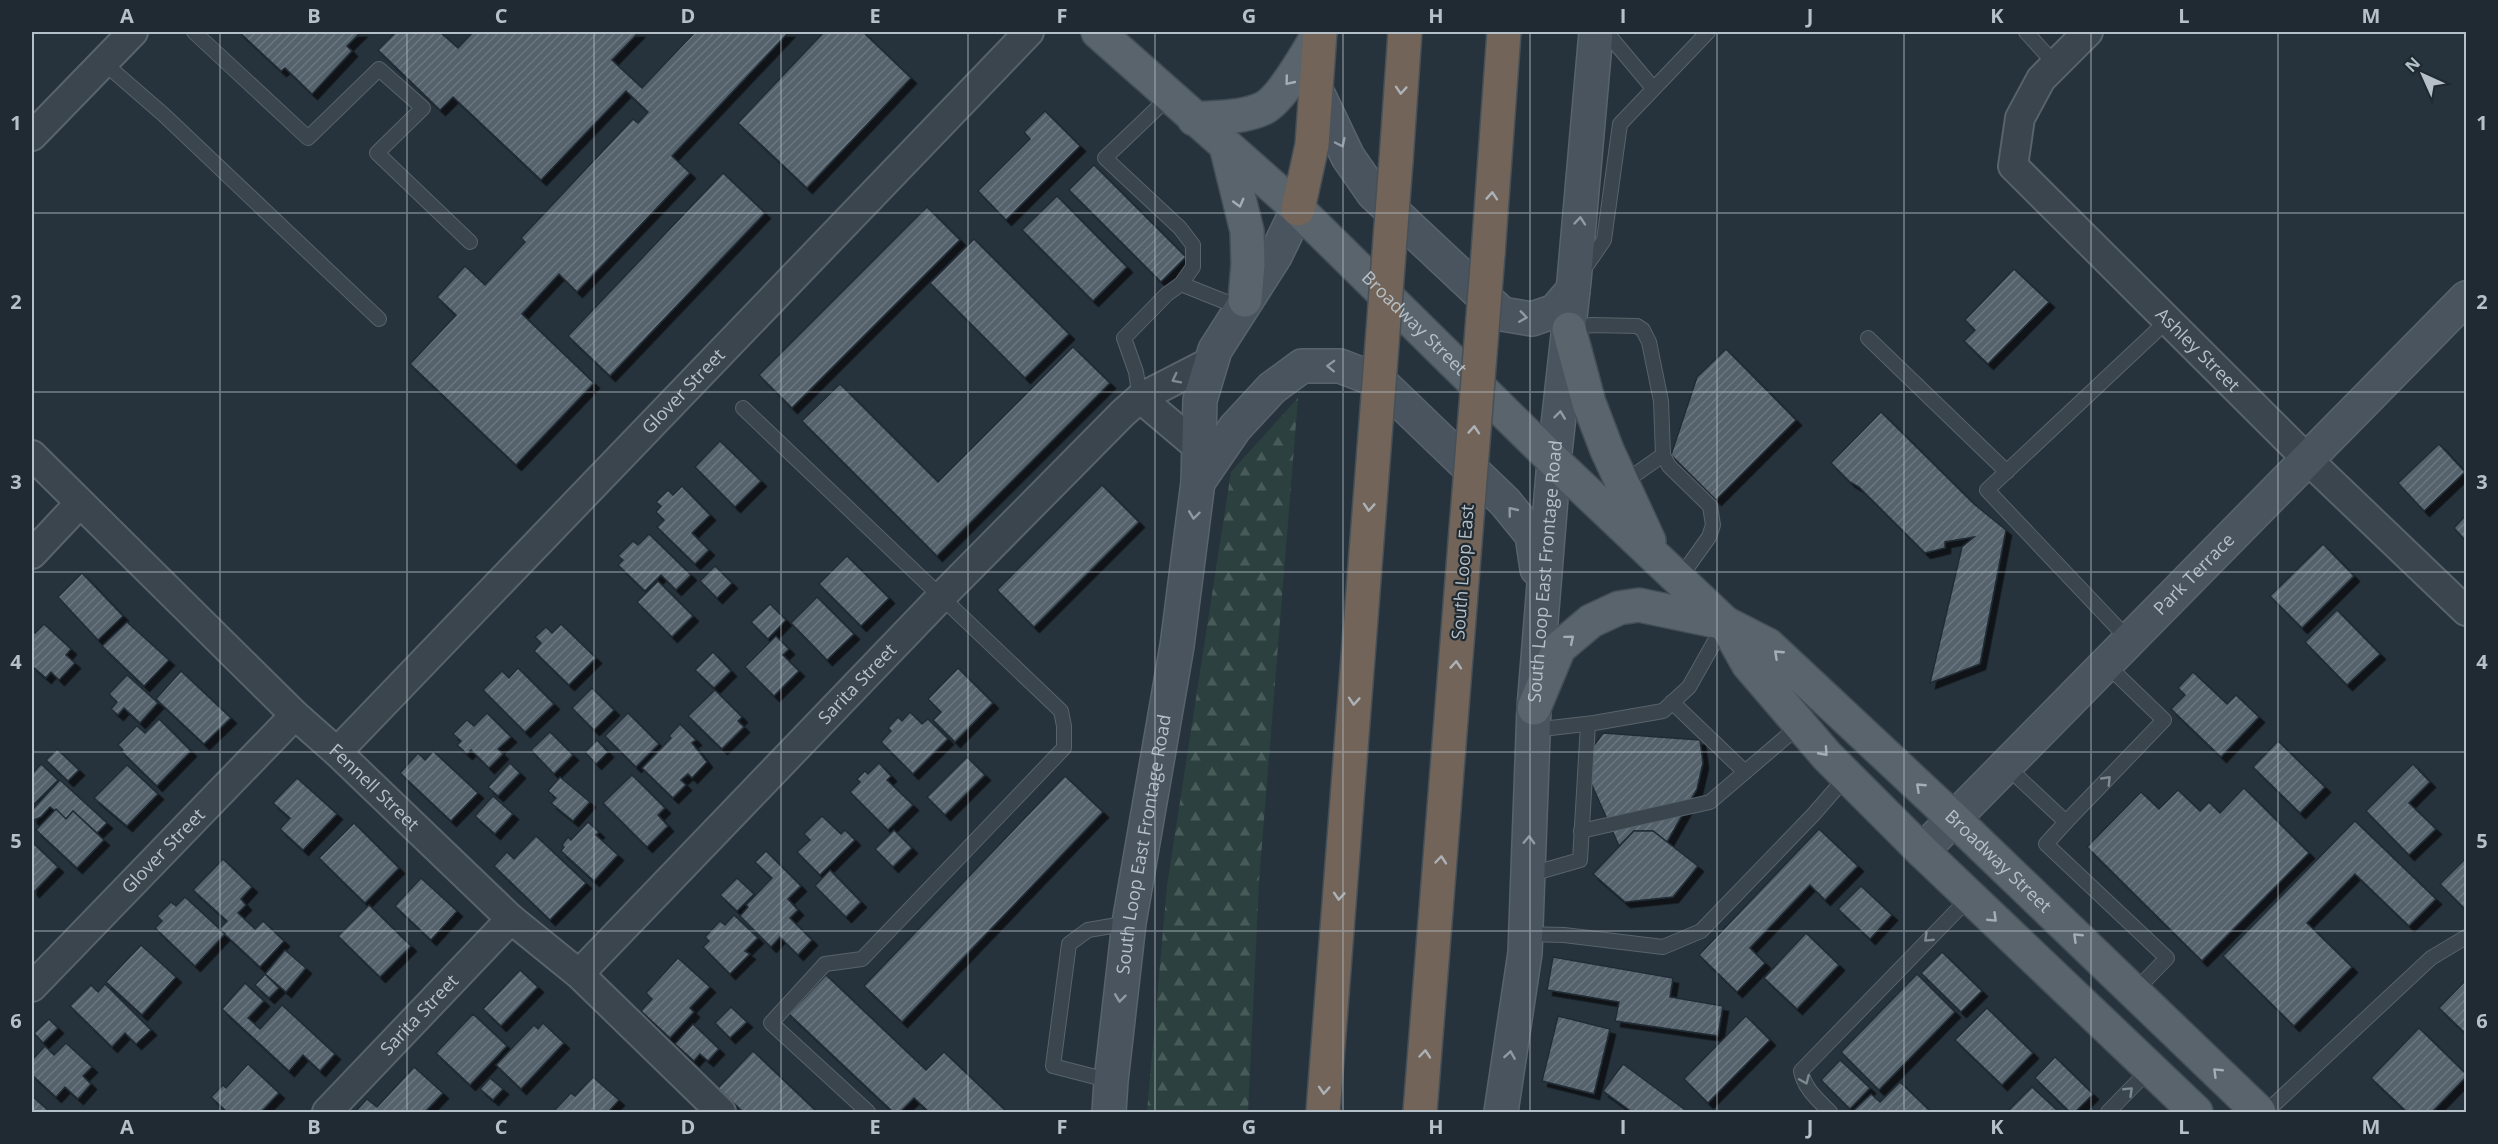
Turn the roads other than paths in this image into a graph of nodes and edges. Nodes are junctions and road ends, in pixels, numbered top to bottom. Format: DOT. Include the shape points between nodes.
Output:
graph roads {
  1 [pos="133,32"];
  2 [pos="194,32"];
  3 [pos="1029,32"];
  4 [pos="1098,32"];
  5 [pos="1320,32"];
  6 [pos="1405,32"];
  7 [pos="1504,32"];
  8 [pos="1596,32"];
  9 [pos="1606,32"];
  10 [pos="1708,32"];
  11 [pos="2026,32"];
  12 [pos="2088,32"];
  13 [pos="103,62"];
  14 [pos="2055,64"];
  15 [pos="1653,88"];
  16 [pos="1316,90"];
  17 [pos="1170,96"];
  18 [pos="1194,119"];
  19 [pos="32,136"];
  20 [pos="1226,146"];
  21 [pos="1298,209"];
  22 [pos="470,242"];
  23 [pos="1181,284"];
  24 [pos="1574,286"];
  25 [pos="2466,298"];
  26 [pos="1243,304"];
  27 [pos="379,319"];
  28 [pos="2168,320"];
  29 [pos="1569,329"];
  30 [pos="1869,338"];
  31 [pos="1212,361"];
  32 [pos="1140,398"];
  33 [pos="743,408"];
  34 [pos="1198,447"];
  35 [pos="32,455"];
  36 [pos="1663,455"];
  37 [pos="2307,459"];
  38 [pos="1554,461"];
  39 [pos="2007,472"];
  40 [pos="1198,482"];
  41 [pos="1623,484"];
  42 [pos="81,503"];
  43 [pos="32,554"];
  44 [pos="1656,557"];
  45 [pos="1679,579"];
  46 [pos="942,596"];
  47 [pos="1543,604"];
  48 [pos="2466,611"];
  49 [pos="1725,622"];
  50 [pos="2130,641"];
  51 [pos="2106,664"];
  52 [pos="1672,702"];
  53 [pos="296,715"];
  54 [pos="1533,719"];
  55 [pos="1588,724"];
  56 [pos="1800,725"];
  57 [pos="337,752"];
  58 [pos="2006,766"];
  59 [pos="1745,772"];
  60 [pos="1847,776"];
  61 [pos="1954,819"];
  62 [pos="2066,822"];
  63 [pos="1581,831"];
  64 [pos="1922,851"];
  65 [pos="1528,876"];
  66 [pos="1970,897"];
  67 [pos="511,919"];
  68 [pos="1129,923"];
  69 [pos="1526,934"];
  70 [pos="2466,937"];
  71 [pos="579,974"];
  72 [pos="32,987"];
  73 [pos="2134,992"];
  74 [pos="2150,1069"];
  75 [pos="1110,1097"];
  76 [pos="327,1113"];
  77 [pos="721,1113"];
  78 [pos="868,1113"];
  79 [pos="1323,1113"];
  80 [pos="1420,1113"];
  81 [pos="1501,1113"];
  82 [pos="1830,1113"];
  83 [pos="2108,1113"];
  84 [pos="2196,1113"];
  85 [pos="2259,1113"];
  86 [pos="2266,1113"];
  1 -- 13 [label="street"];
  2 -- 22 [label="lane" via="308,138 379,69 423,108 376,153"];
  3 -- 57 [label="street, Glover Street"];
  4 -- 17 [label="main road, Broadway Street"];
  5 -- 16 [label="highway"];
  5 -- 18 [label="main road, one-way" via="1292,78 1266,107 1238,115"];
  6 -- 79 [label="highway, one-way, bridge"];
  80 -- 7 [label="highway, South Loop East, one-way, bridge"];
  24 -- 8 [label="main road, South Loop East Frontage Road, one-way"];
  9 -- 15 [label="lane"];
  10 -- 15 [label="lane"];
  11 -- 14 [label="lane"];
  12 -- 14 [label="street"];
  13 -- 19 [label="street"];
  13 -- 27 [label="lane"];
  14 -- 28 [label="street, Ashley Street" via="2041,79 2020,118 2013,166"];
  15 -- 24 [label="lane" via="1620,124 1604,240"];
  16 -- 21 [label="highway" via="1312,145"];
  16 -- 24 [label="main road, one-way" via="1348,158 1373,193 1502,314 1532,319 1556,311"];
  17 -- 18 [label="main road, Broadway Street"];
  17 -- 23 [label="lane" via="1105,158 1193,245 1193,267"];
  18 -- 20 [label="main road, Broadway Street"];
  20 -- 21 [label="main road, Broadway Street"];
  20 -- 26 [label="main road, one-way" via="1247,231"];
  21 -- 26 [label="main road, South Loop East Frontage Road" via="1275,256"];
  21 -- 38 [label="main road, Broadway Street"];
  23 -- 26 [label="lane"];
  23 -- 32 [label="lane" via="1124,338"];
  24 -- 29 [label="main road, South Loop East Frontage Road"];
  25 -- 37 [label="main road, Park Terrace"];
  26 -- 31 [label="main road, South Loop East Frontage Road"];
  28 -- 37 [label="street, Ashley Street"];
  28 -- 39 [label="lane"];
  29 -- 36 [label="lane" via="1637,326 1643,330 1661,400"];
  38 -- 29 [label="main road, South Loop East Frontage Road, one-way"];
  29 -- 41 [label="main road" via="1589,403"];
  30 -- 39 [label="lane"];
  31 -- 32 [label="street, Sarita Street, one-way"];
  31 -- 34 [label="main road, South Loop East Frontage Road" via="1200,400"];
  32 -- 34 [label="street"];
  32 -- 46 [label="street, Sarita Street"];
  33 -- 46 [label="lane"];
  34 -- 40 [label="main road, South Loop East Frontage Road"];
  35 -- 42 [label="street, Fennell Street"];
  36 -- 41 [label="lane"];
  36 -- 45 [label="lane" via="1669,466 1710,506 1713,525 1709,537"];
  37 -- 48 [label="street, Ashley Street"];
  37 -- 50 [label="main road, Park Terrace"];
  38 -- 44 [label="main road, Broadway Street"];
  38 -- 47 [label="main road, South Loop East Frontage Road"];
  39 -- 50 [label="lane" via="1987,490"];
  47 -- 40 [label="main road, one-way" via="1532,535 1505,502 1379,381 1340,366 1302,366 1272,388 1235,428"];
  40 -- 68 [label="main road, South Loop East Frontage Road, one-way" via="1177,646"];
  41 -- 44 [label="main road"];
  42 -- 43 [label="street"];
  42 -- 53 [label="street, Fennell Street"];
  44 -- 45 [label="main road, Broadway Street"];
  45 -- 49 [label="main road, Broadway Street"];
  46 -- 71 [label="street, Sarita Street"];
  46 -- 78 [label="lane" via="1061,711 1064,748 862,959 825,964 771,1023"];
  47 -- 54 [label="main road, South Loop East Frontage Road"];
  49 -- 52 [label="lane" via="1689,687"];
  54 -- 49 [label="main road, one-way" via="1559,648 1591,621 1619,608 1639,605"];
  49 -- 56 [label="main road, Broadway Street" via="1748,664"];
  61 -- 49 [label="main road, Broadway Street, one-way" via="1768,645"];
  50 -- 51 [label="main road, Park Terrace"];
  51 -- 58 [label="main road, Park Terrace"];
  62 -- 51 [label="lane, one-way" via="2164,720"];
  52 -- 55 [label="lane" via="1663,711"];
  52 -- 59 [label="lane"];
  53 -- 57 [label="street, Fennell Street"];
  53 -- 72 [label="street, Glover Street"];
  54 -- 55 [label="lane"];
  65 -- 54 [label="main road, South Loop East Frontage Road, one-way"];
  55 -- 63 [label="lane"];
  56 -- 59 [label="lane"];
  56 -- 60 [label="main road, Broadway Street, one-way"];
  57 -- 67 [label="street, Fennell Street"];
  58 -- 61 [label="main road, Park Terrace"];
  58 -- 62 [label="lane"];
  59 -- 63 [label="lane" via="1710,802"];
  60 -- 64 [label="main road, Broadway Street"];
  60 -- 69 [label="lane" via="1701,931 1663,947"];
  61 -- 64 [label="main road, Park Terrace"];
  73 -- 61 [label="main road, Broadway Street, one-way"];
  62 -- 73 [label="lane" via="2046,844 2167,958"];
  63 -- 65 [label="lane" via="1580,860"];
  64 -- 66 [label="main road, Broadway Street"];
  65 -- 69 [label="main road, South Loop East Frontage Road"];
  66 -- 74 [label="main road, Broadway Street, one-way"];
  66 -- 82 [label="lane, one-way" via="1801,1071 1810,1092"];
  67 -- 71 [label="street, Fennell Street"];
  67 -- 76 [label="street, Sarita Street"];
  68 -- 75 [label="main road, South Loop East Frontage Road, one-way"];
  68 -- 75 [label="lane" via="1088,930 1069,944 1053,1066"];
  81 -- 69 [label="main road, South Loop East Frontage Road, one-way"];
  70 -- 86 [label="lane" via="2432,958"];
  71 -- 77 [label="street, Fennell Street"];
  85 -- 73 [label="main road, Broadway Street, one-way"];
  83 -- 74 [label="lane, one-way"];
  74 -- 84 [label="main road, Broadway Street"];
}
